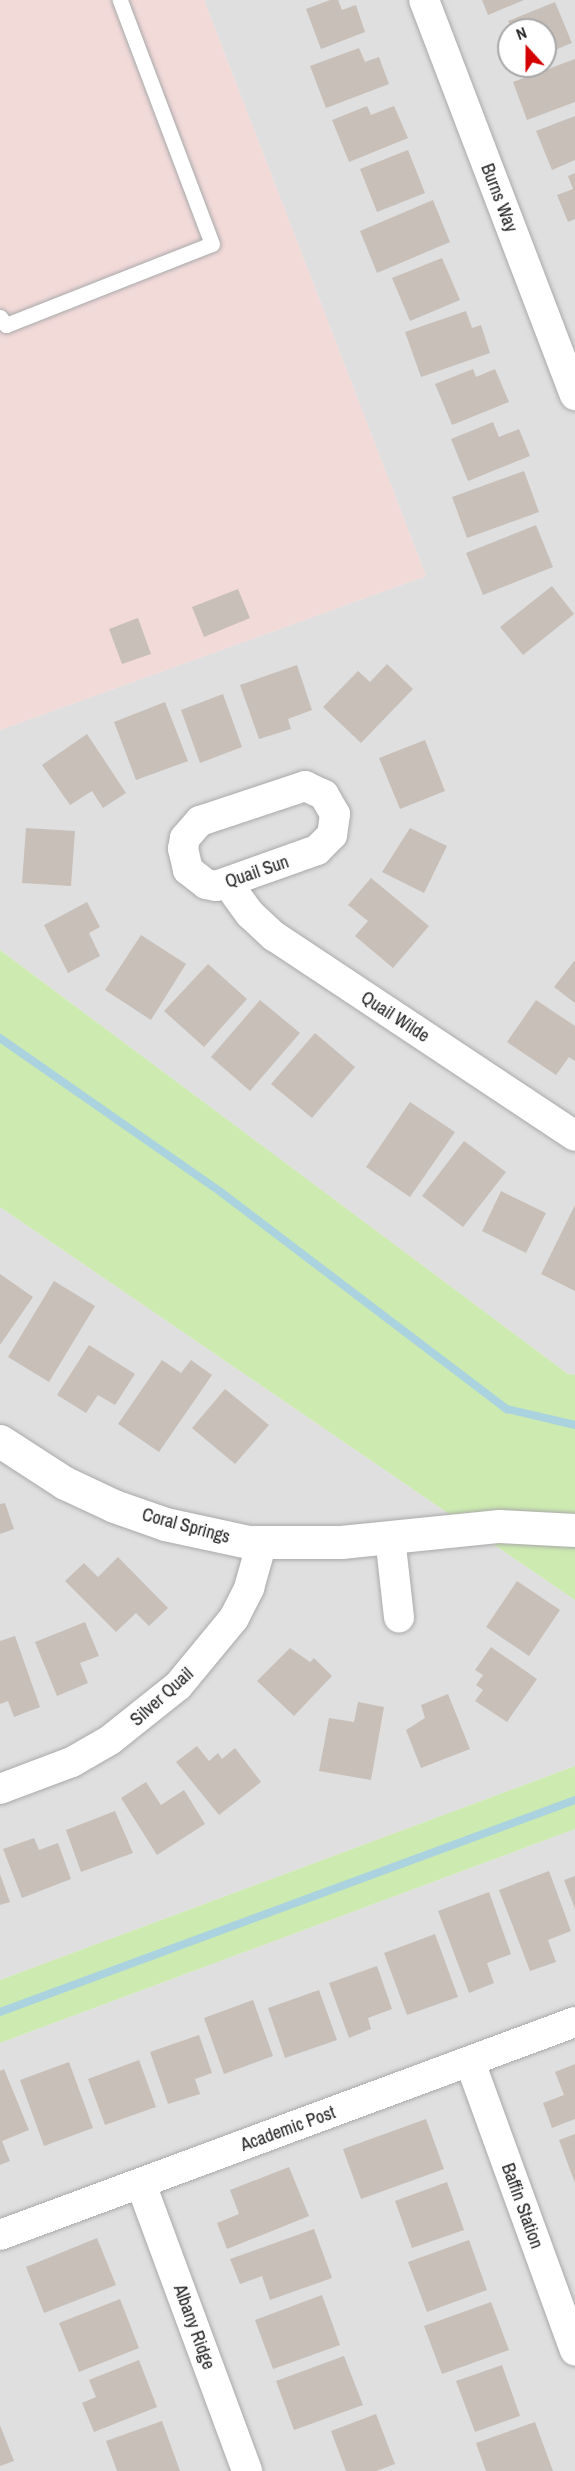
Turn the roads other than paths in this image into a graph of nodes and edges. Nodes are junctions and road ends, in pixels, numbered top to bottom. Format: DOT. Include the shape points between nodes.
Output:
graph roads {
  1 [pos="120,0"];
  2 [pos="424,0"];
  3 [pos="0,317"];
  4 [pos="575,395"];
  5 [pos="228,884"];
  6 [pos="575,1136"];
  7 [pos="0,1441"];
  8 [pos="575,1530"];
  9 [pos="390,1537"];
  10 [pos="261,1542"];
  11 [pos="399,1617"];
  12 [pos="0,1789"];
  13 [pos="575,2022"];
  14 [pos="470,2062"];
  15 [pos="141,2184"];
  16 [pos="0,2235"];
  17 [pos="575,2350"];
  18 [pos="247,2471"];
  1 -- 3 [label="lane" via="212,244 6,325"];
  2 -- 4 [label="street, Burns Way"];
  5 -- 5 [label="street, Quail Sun" via="326,844 332,835 335,814 324,795 305,786 294,788 200,821 191,828 183,849 188,870 206,884"];
  5 -- 6 [label="street, Quail Wilde" via="236,899 274,936"];
  7 -- 10 [label="street, Coral Springs" via="65,1483 114,1506 186,1529"];
  8 -- 9 [label="street, Coral Springs" via="499,1526"];
  9 -- 10 [label="street, Coral Springs" via="341,1542"];
  9 -- 11 [label="street"];
  10 -- 12 [label="street, Silver Quail" via="249,1588 234,1618 178,1686 110,1740 72,1762"];
  13 -- 14 [label="street, Academic Post"];
  14 -- 15 [label="street, Academic Post"];
  14 -- 17 [label="street, Baffin Station"];
  15 -- 16 [label="street, Academic Post"];
  15 -- 18 [label="street, Albany Ridge"];
}
